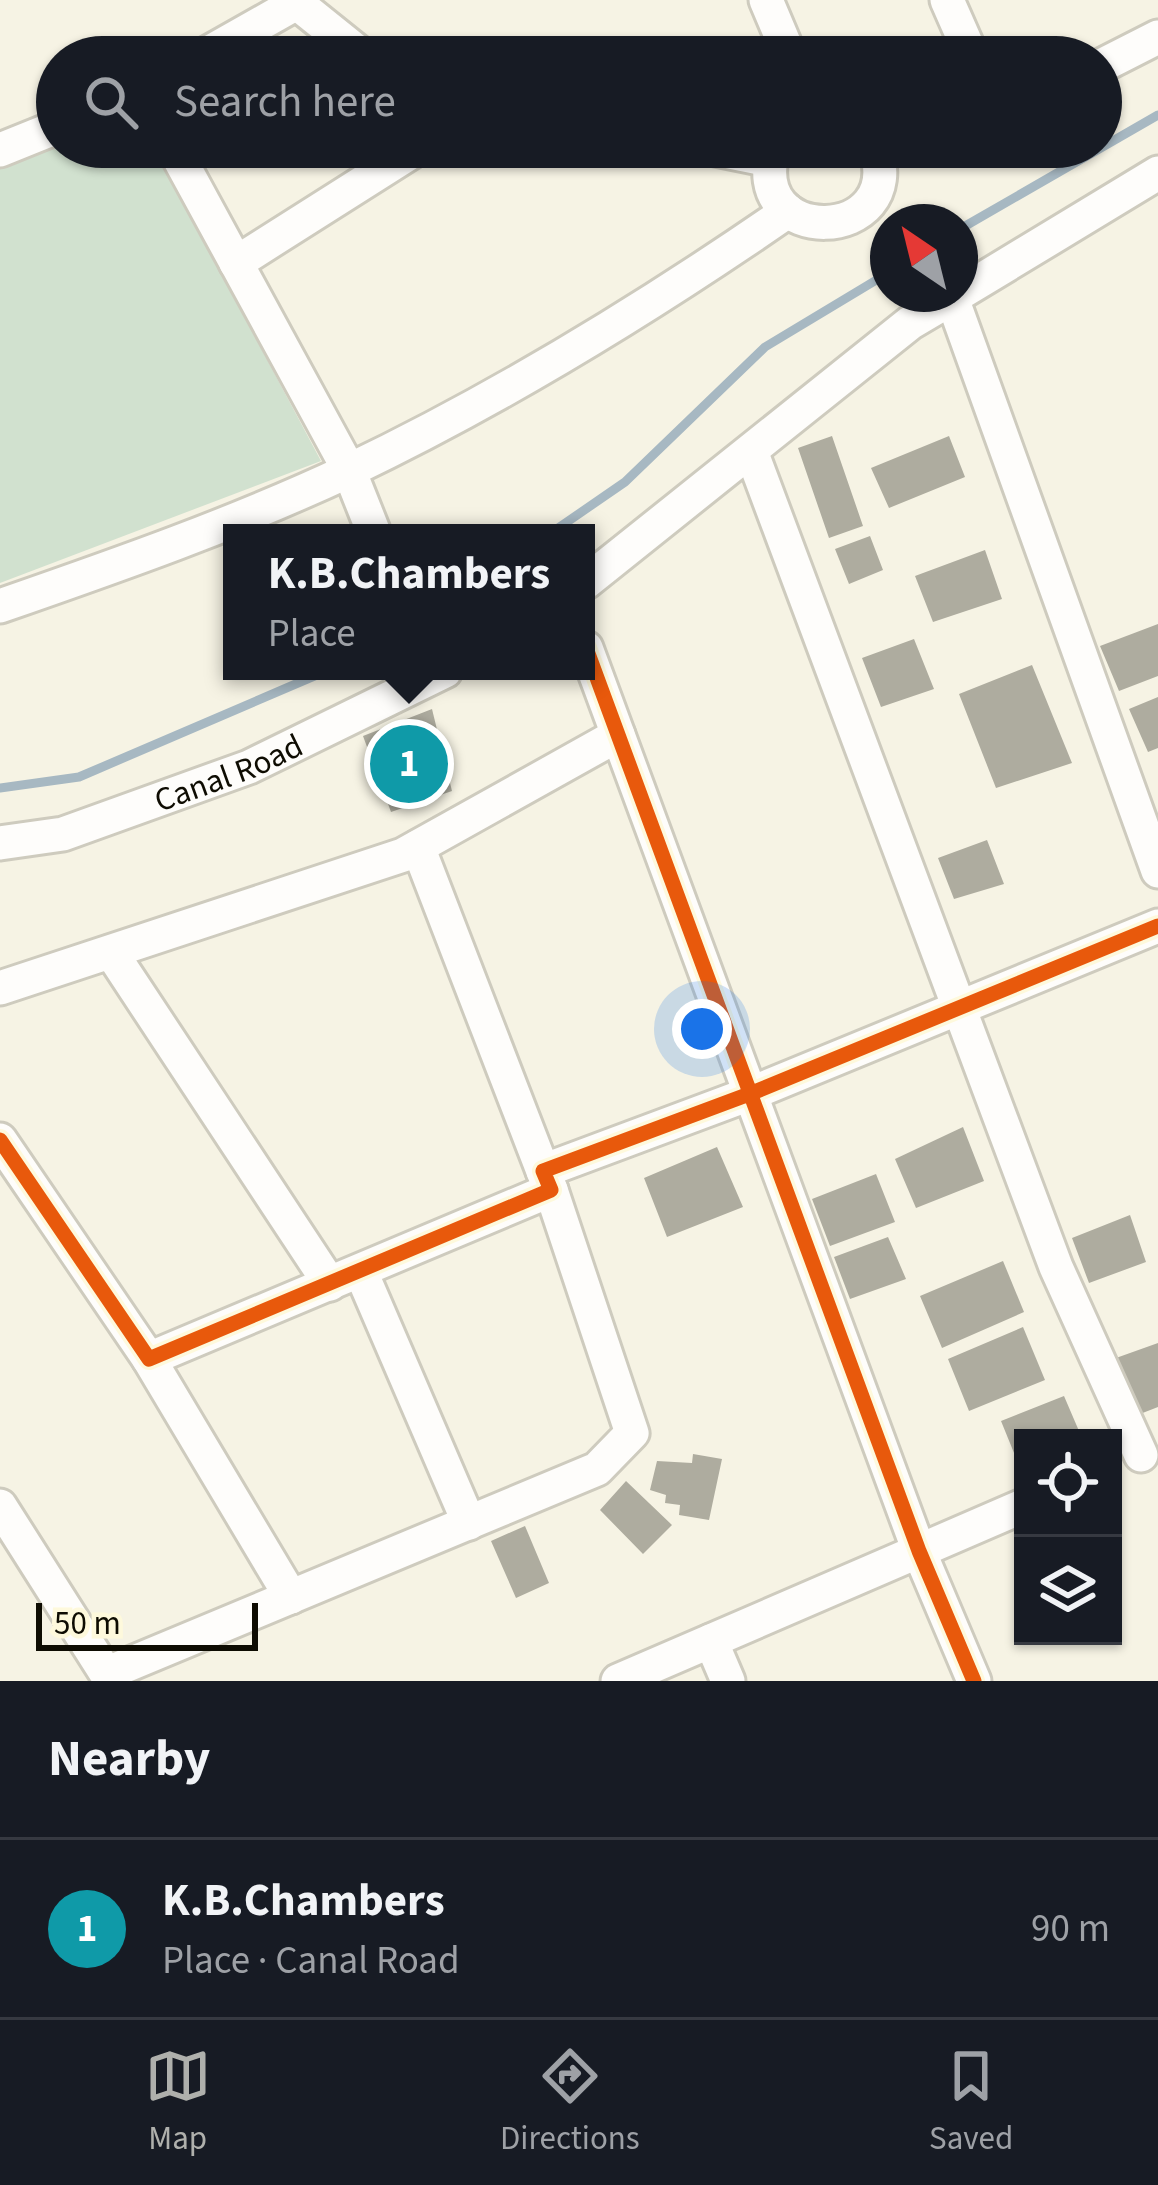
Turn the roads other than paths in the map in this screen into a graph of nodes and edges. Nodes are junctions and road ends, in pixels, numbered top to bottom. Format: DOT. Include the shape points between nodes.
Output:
graph roads {
  1 [pos="766,0"];
  2 [pos="947,0"];
  3 [pos="298,1"];
  4 [pos="237,36"];
  5 [pos="339,36"];
  6 [pos="781,36"];
  7 [pos="963,36"];
  8 [pos="1158,37"];
  9 [pos="1122,56"];
  10 [pos="36,135"];
  11 [pos="0,150"];
  12 [pos="184,168"];
  13 [pos="385,168"];
  14 [pos="771,168"];
  15 [pos="880,168"];
  16 [pos="1158,173"];
  17 [pos="788,211"];
  18 [pos="236,263"];
  19 [pos="978,282"];
  20 [pos="928,312"];
  21 [pos="963,312"];
  22 [pos="751,451"];
  23 [pos="349,470"];
  24 [pos="224,524"];
  25 [pos="370,524"];
  26 [pos="223,525"];
  27 [pos="595,575"];
  28 [pos="0,606"];
  29 [pos="595,673"];
  30 [pos="423,680"];
  31 [pos="618,735"];
  32 [pos="0,843"];
  33 [pos="418,847"];
  34 [pos="1158,871"];
  35 [pos="1158,926"];
  36 [pos="111,952"];
  37 [pos="0,988"];
  38 [pos="960,1011"];
  39 [pos="752,1094"];
  40 [pos="0,1141"];
  41 [pos="547,1180"];
  42 [pos="346,1278"];
  43 [pos="149,1359"];
  44 [pos="1137,1456"];
  45 [pos="0,1506"];
  46 [pos="1014,1510"];
  47 [pos="469,1523"];
  48 [pos="919,1551"];
  49 [pos="291,1597"];
  50 [pos="711,1641"];
  51 [pos="110,1677"];
  52 [pos="618,1681"];
  53 [pos="728,1681"];
  54 [pos="974,1681"];
  1 -- 6 [label="street"];
  2 -- 7 [label="street"];
  3 -- 4 [label="street"];
  3 -- 5 [label="street"];
  8 -- 9 [label="street"];
  10 -- 11 [label="street"];
  12 -- 18 [label="street"];
  13 -- 18 [label="street"];
  14 -- 17 [label="street"];
  15 -- 17 [label="street" via="877,188 838,223"];
  16 -- 19 [label="street"];
  17 -- 23 [label="street" via="481,402"];
  18 -- 23 [label="street"];
  20 -- 22 [label="street"];
  21 -- 34 [label="street"];
  22 -- 27 [label="street"];
  22 -- 38 [label="street"];
  23 -- 24 [label="street"];
  23 -- 25 [label="street"];
  26 -- 28 [label="street"];
  29 -- 31 [label="street"];
  30 -- 32 [label="street, Canal Road" via="249,767 63,834"];
  31 -- 33 [label="street"];
  31 -- 39 [label="street"];
  33 -- 36 [label="street"];
  33 -- 41 [label="street"];
  35 -- 38 [label="street"];
  36 -- 37 [label="street"];
  36 -- 42 [label="street"];
  38 -- 39 [label="street"];
  38 -- 44 [label="street"];
  39 -- 41 [label="street"];
  39 -- 48 [label="street"];
  40 -- 43 [label="street"];
  41 -- 42 [label="street"];
  41 -- 47 [label="street" via="632,1432 597,1469"];
  42 -- 43 [label="street"];
  42 -- 47 [label="street"];
  43 -- 49 [label="street"];
  45 -- 51 [label="street"];
  46 -- 48 [label="street"];
  47 -- 49 [label="street"];
  48 -- 50 [label="street"];
  48 -- 54 [label="street"];
  49 -- 51 [label="street"];
  50 -- 52 [label="street"];
  50 -- 53 [label="street"];
}
